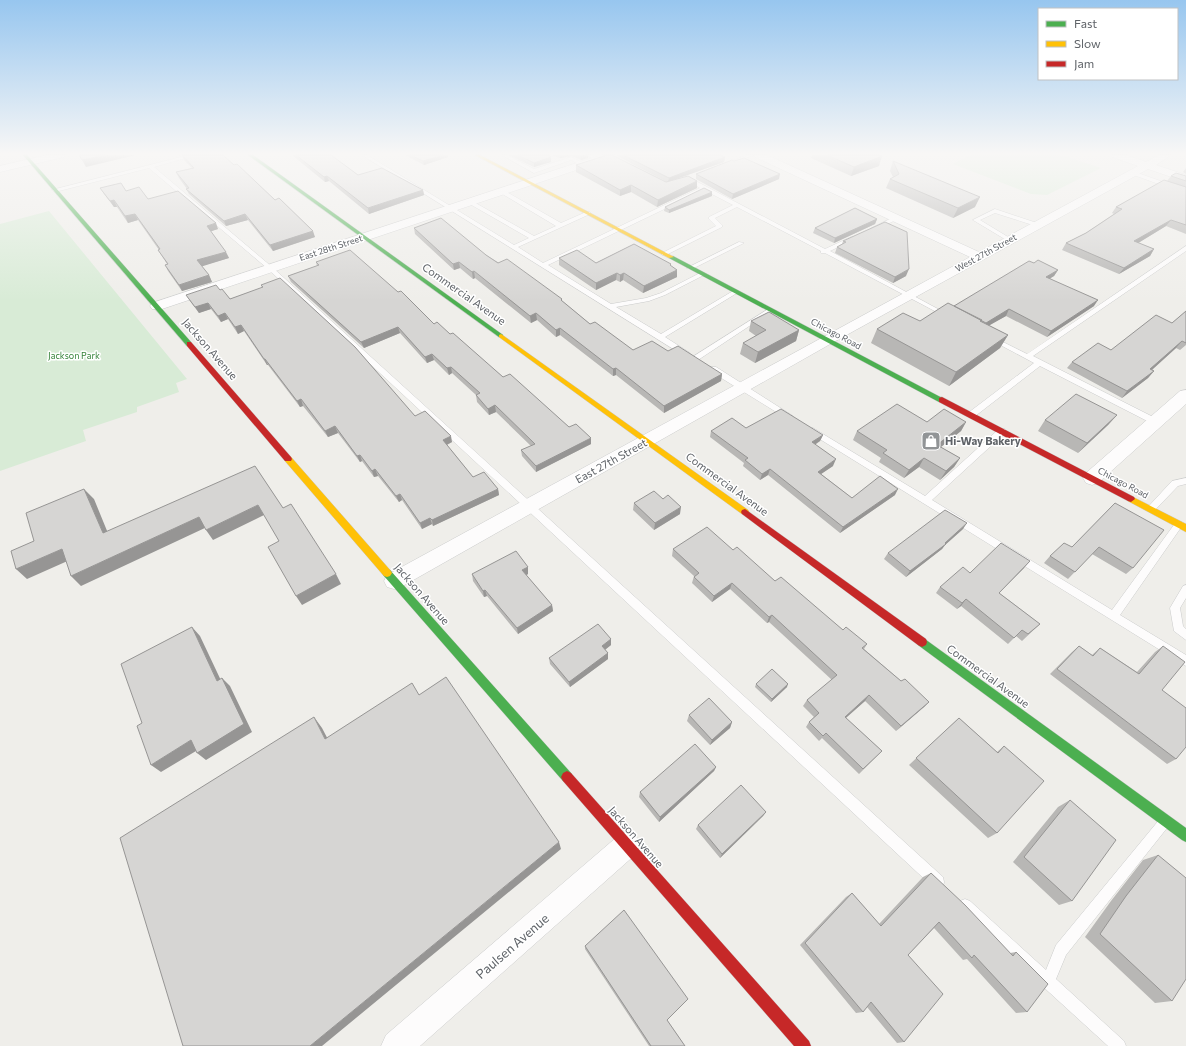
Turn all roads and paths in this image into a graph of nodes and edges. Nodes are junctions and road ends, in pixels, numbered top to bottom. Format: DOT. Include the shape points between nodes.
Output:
graph roads {
  1 [pos="67,204"];
  2 [pos="194,204"];
  3 [pos="317,204"];
  4 [pos="444,204"];
  5 [pos="464,204"];
  6 [pos="473,204"];
  7 [pos="523,204"];
  8 [pos="569,204"];
  9 [pos="670,204"];
  10 [pos="865,204"];
  11 [pos="1077,204"];
  12 [pos="736,205"];
  13 [pos="451,208"];
  14 [pos="588,214"];
  15 [pos="896,218"];
  16 [pos="1038,225"];
  17 [pos="561,226"];
  18 [pos="617,229"];
  19 [pos="870,230"];
  20 [pos="856,236"];
  21 [pos="363,237"];
  22 [pos="534,238"];
  23 [pos="1010,240"];
  24 [pos="741,243"];
  25 [pos="514,247"];
  26 [pos="1186,248"];
  27 [pos="823,252"];
  28 [pos="664,254"];
  29 [pos="980,257"];
  30 [pos="543,265"];
  31 [pos="270,268"];
  32 [pos="690,268"];
  33 [pos="702,274"];
  34 [pos="735,292"];
  35 [pos="908,296"];
  36 [pos="157,306"];
  37 [pos="610,306"];
  38 [pos="770,310"];
  39 [pos="957,321"];
  40 [pos="985,335"];
  41 [pos="661,337"];
  42 [pos="827,340"];
  43 [pos="1027,357"];
  44 [pos="701,362"];
  45 [pos="1039,363"];
  46 [pos="743,388"];
  47 [pos="1186,395"];
  48 [pos="971,415"];
  49 [pos="1156,422"];
  50 [pos="1002,431"];
  51 [pos="648,441"];
  52 [pos="1092,478"];
  53 [pos="1186,481"];
  54 [pos="926,500"];
  55 [pos="529,507"];
  56 [pos="1151,510"];
  57 [pos="1183,526"];
  58 [pos="394,581"];
  59 [pos="1186,589"];
  60 [pos="1114,616"];
  61 [pos="1186,636"];
  62 [pos="1186,661"];
  63 [pos="1166,822"];
  64 [pos="1186,836"];
  65 [pos="627,845"];
  66 [pos="947,890"];
  67 [pos="959,901"];
  68 [pos="1048,982"];
  69 [pos="799,1044"];
  70 [pos="397,1046"];
  71 [pos="1119,1046"];
  1 -- 36 [label="street, Jackson Avenue"];
  2 -- 31 [label="lane"];
  3 -- 21 [label="street, Commercial Avenue"];
  4 -- 13 [label="lane"];
  5 -- 13 [label="street, East 28th Street"];
  6 -- 22 [label="lane"];
  7 -- 17 [label="lane"];
  8 -- 14 [label="street, Chicago Road"];
  9 -- 18 [label="lane"];
  10 -- 15 [label="street"];
  11 -- 16 [label="street, West 27th Street"];
  12 -- 27 [label="lane"];
  12 -- 28 [label="lane" via="711,218 720,226"];
  13 -- 21 [label="street, East 28th Street"];
  13 -- 25 [label="lane"];
  14 -- 17 [label="lane"];
  14 -- 18 [label="street, Chicago Road"];
  15 -- 19 [label="lane"];
  15 -- 29 [label="street"];
  16 -- 23 [label="street, West 27th Street"];
  16 -- 23 [label="lane" via="995,211 976,220"];
  17 -- 22 [label="lane"];
  18 -- 28 [label="street, Chicago Road"];
  18 -- 30 [label="lane"];
  20 -- 27 [label="lane"];
  21 -- 31 [label="street, East 28th Street"];
  21 -- 51 [label="street, Commercial Avenue"];
  22 -- 25 [label="lane"];
  23 -- 29 [label="street, West 27th Street"];
  24 -- 32 [label="lane"];
  25 -- 30 [label="lane"];
  26 -- 43 [label="lane"];
  27 -- 35 [label="lane"];
  28 -- 32 [label="street, Chicago Road"];
  29 -- 35 [label="street, West 27th Street"];
  30 -- 37 [label="lane"];
  31 -- 36 [label="street, East 28th Street"];
  31 -- 55 [label="lane"];
  32 -- 33 [label="street, Chicago Road"];
  33 -- 34 [label="street, Chicago Road"];
  33 -- 37 [label="lane" via="647,300"];
  34 -- 38 [label="street, Chicago Road"];
  34 -- 41 [label="lane"];
  35 -- 39 [label="lane"];
  35 -- 42 [label="street, West 27th Street"];
  36 -- 58 [label="street, Jackson Avenue"];
  37 -- 41 [label="lane"];
  38 -- 42 [label="street, Chicago Road"];
  38 -- 44 [label="lane"];
  40 -- 43 [label="lane"];
  41 -- 44 [label="lane"];
  42 -- 46 [label="street, East 27th Street"];
  42 -- 48 [label="street, Chicago Road"];
  43 -- 45 [label="lane"];
  44 -- 46 [label="lane"];
  45 -- 48 [label="lane"];
  45 -- 49 [label="lane"];
  46 -- 51 [label="street, East 27th Street"];
  46 -- 54 [label="lane"];
  47 -- 49 [label="street"];
  48 -- 50 [label="street, Chicago Road"];
  49 -- 52 [label="street"];
  50 -- 52 [label="street, Chicago Road"];
  50 -- 54 [label="lane"];
  51 -- 55 [label="street, East 27th Street"];
  51 -- 63 [label="street, Commercial Avenue"];
  52 -- 56 [label="street, Chicago Road"];
  53 -- 56 [label="lane" via="1175,483"];
  54 -- 60 [label="lane"];
  55 -- 58 [label="street, East 27th Street"];
  55 -- 66 [label="lane"];
  56 -- 57 [label="street, Chicago Road"];
  57 -- 60 [label="lane"];
  58 -- 65 [label="street, Jackson Avenue"];
  59 -- 61 [label="lane" via="1175,608 1178,628"];
  60 -- 62 [label="lane"];
  63 -- 64 [label="street, Commercial Avenue"];
  63 -- 68 [label="lane" via="1061,950"];
  65 -- 69 [label="street, Jackson Avenue"];
  65 -- 70 [label="street, Paulsen Avenue"];
  67 -- 68 [label="lane"];
  68 -- 71 [label="lane"];
}
